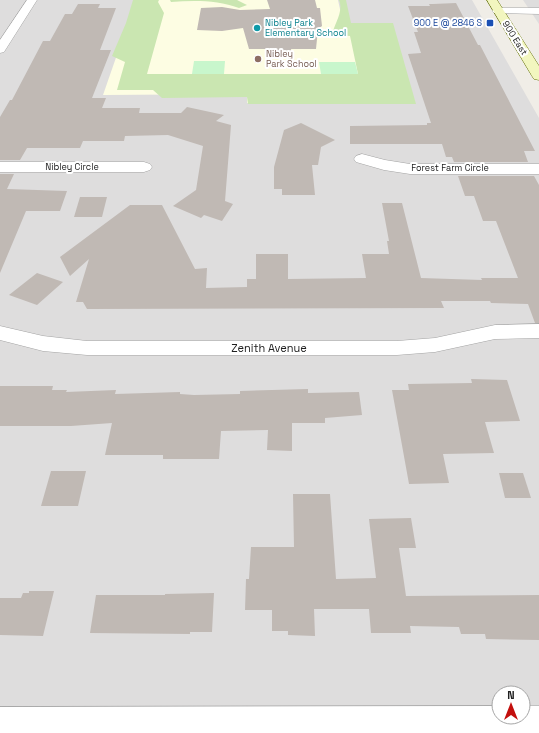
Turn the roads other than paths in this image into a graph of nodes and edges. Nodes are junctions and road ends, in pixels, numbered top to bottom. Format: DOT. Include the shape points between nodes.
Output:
graph roads {
  1 [pos="32,0"];
  2 [pos="492,0"];
  3 [pos="498,11"];
  4 [pos="539,11"];
  5 [pos="0,49"];
  6 [pos="539,76"];
  7 [pos="362,159"];
  8 [pos="0,167"];
  9 [pos="144,167"];
  10 [pos="539,168"];
  11 [pos="539,331"];
  12 [pos="0,333"];
  13 [pos="539,722"];
  14 [pos="0,723"];
  1 -- 5 [label="street" via="13,21"];
  2 -- 3 [label="street, 900 East"];
  3 -- 4 [label="street"];
  3 -- 6 [label="street, 900 East"];
  7 -- 10 [label="street, Forest Farm Circle" via="410,168"];
  8 -- 9 [label="street, Nibley Circle"];
  11 -- 12 [label="street, Zenith Avenue" via="495,332 435,345 397,348 88,348 51,346"];
  13 -- 14 [label="street"];
}
